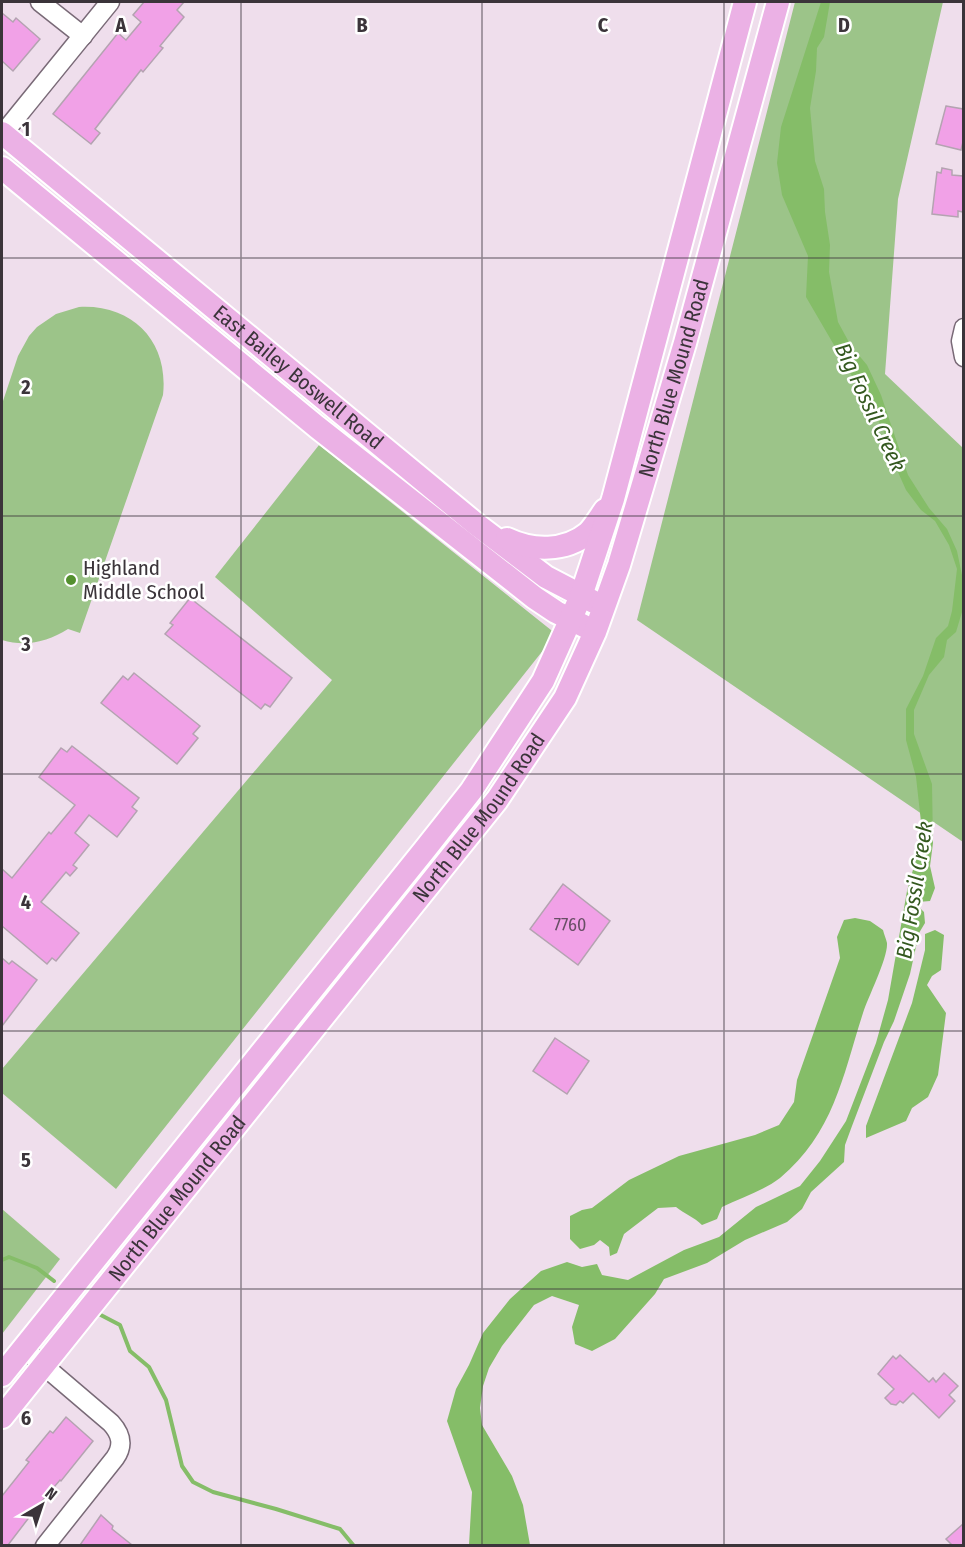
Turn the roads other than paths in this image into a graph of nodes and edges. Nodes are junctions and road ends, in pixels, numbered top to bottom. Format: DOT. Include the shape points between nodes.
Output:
graph roads {
  1 [pos="40,2"];
  2 [pos="110,2"];
  3 [pos="778,2"];
  4 [pos="743,7"];
  5 [pos="83,36"];
  6 [pos="719,96"];
  7 [pos="750,107"];
  8 [pos="2,134"];
  9 [pos="2,168"];
  10 [pos="49,207"];
  11 [pos="134,242"];
  12 [pos="120,266"];
  13 [pos="216,309"];
  14 [pos="613,499"];
  15 [pos="476,524"];
  16 [pos="581,596"];
  17 [pos="603,607"];
  18 [pos="572,619"];
  19 [pos="595,632"];
  20 [pos="287,1020"];
  21 [pos="214,1152"];
  22 [pos="23,1348"];
  23 [pos="43,1365"];
  24 [pos="2,1375"];
  25 [pos="2,1417"];
  26 [pos="45,1545"];
  1 -- 5 [label="street"];
  2 -- 5 [label="street"];
  3 -- 7 [label="main road, North Blue Mound Road"];
  4 -- 6 [label="main road, North Blue Mound Road"];
  5 -- 8 [label="street"];
  6 -- 7 [label="main road"];
  6 -- 14 [label="main road, North Blue Mound Road"];
  7 -- 17 [label="main road, North Blue Mound Road" via="685,343"];
  8 -- 11 [label="main road, East Bailey Boswell Road"];
  9 -- 10 [label="main road, East Bailey Boswell Road"];
  10 -- 11 [label="main road" via="60,200 69,202 115,238"];
  10 -- 12 [label="main road, East Bailey Boswell Road"];
  11 -- 13 [label="main road, East Bailey Boswell Road"];
  12 -- 13 [label="main road" via="154,280 202,316 208,318"];
  12 -- 18 [label="main road, East Bailey Boswell Road" via="535,598"];
  13 -- 15 [label="main road, East Bailey Boswell Road"];
  14 -- 15 [label="main road, North Blue Mound Road" via="587,534 555,548 520,545"];
  14 -- 16 [label="main road, North Blue Mound Road"];
  15 -- 16 [label="main road, East Bailey Boswell Road" via="546,577"];
  16 -- 17 [label="main road, East Bailey Boswell Road"];
  16 -- 18 [label="main road, North Blue Mound Road"];
  17 -- 19 [label="main road, North Blue Mound Road"];
  18 -- 19 [label="main road, East Bailey Boswell Road"];
  18 -- 20 [label="main road, North Blue Mound Road" via="543,681 471,791"];
  19 -- 21 [label="main road, North Blue Mound Road" via="565,698 497,800"];
  20 -- 21 [label="main road" via="293,1026 290,1038 225,1121"];
  20 -- 22 [label="main road, North Blue Mound Road"];
  21 -- 23 [label="main road, North Blue Mound Road"];
  22 -- 23 [label="street"];
  22 -- 24 [label="main road, North Blue Mound Road"];
  23 -- 25 [label="main road, North Blue Mound Road"];
  23 -- 26 [label="street" via="111,1423 118,1431 121,1446"];
}
